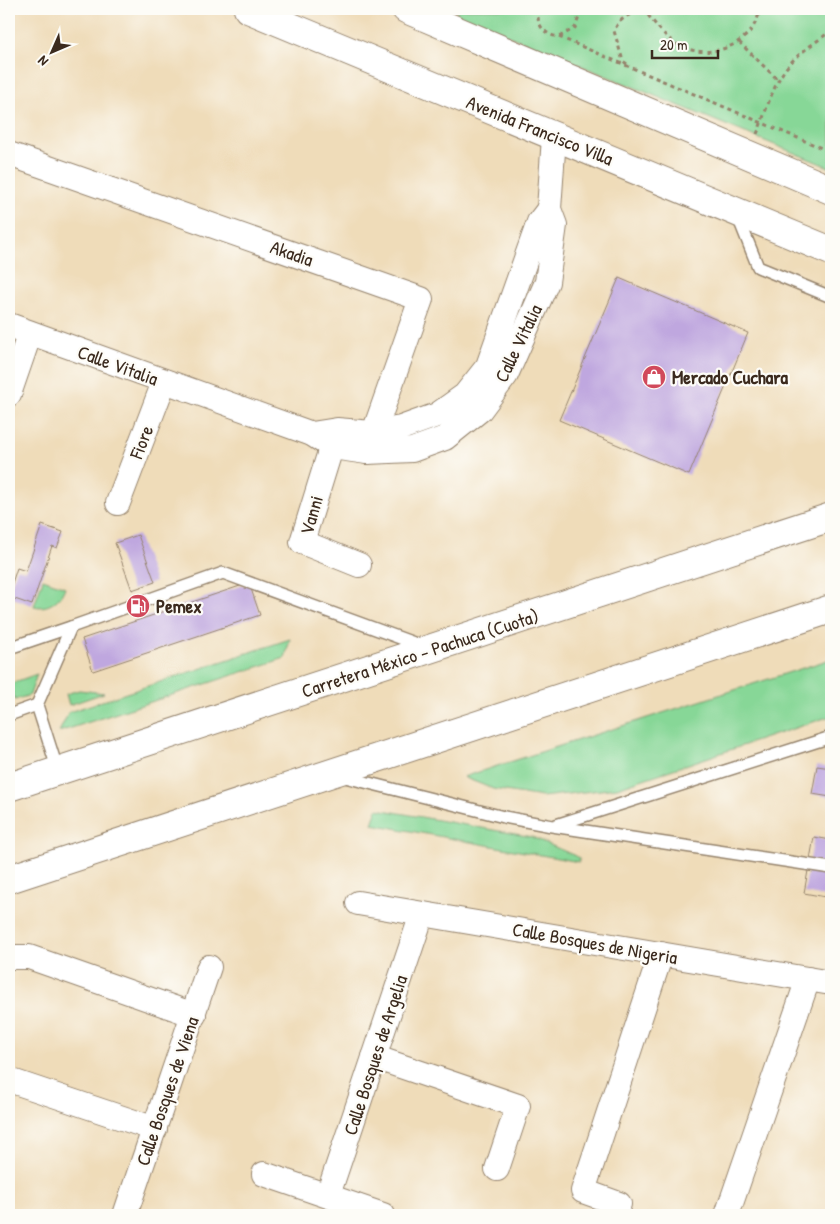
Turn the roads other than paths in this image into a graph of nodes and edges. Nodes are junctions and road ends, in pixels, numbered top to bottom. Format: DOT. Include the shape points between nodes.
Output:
graph roads {
  1 [pos="248,9"];
  2 [pos="406,9"];
  3 [pos="554,137"];
  4 [pos="9,154"];
  5 [pos="831,190"];
  6 [pos="736,211"];
  7 [pos="831,251"];
  8 [pos="831,297"];
  9 [pos="19,329"];
  10 [pos="164,382"];
  11 [pos="9,394"];
  12 [pos="334,439"];
  13 [pos="370,442"];
  14 [pos="118,503"];
  15 [pos="831,517"];
  16 [pos="359,565"];
  17 [pos="831,610"];
  18 [pos="71,627"];
  19 [pos="9,648"];
  20 [pos="431,649"];
  21 [pos="37,705"];
  22 [pos="9,714"];
  23 [pos="831,737"];
  24 [pos="58,771"];
  25 [pos="330,773"];
  26 [pos="9,787"];
  27 [pos="552,826"];
  28 [pos="831,868"];
  29 [pos="9,879"];
  30 [pos="358,903"];
  31 [pos="422,914"];
  32 [pos="661,954"];
  33 [pos="9,957"];
  34 [pos="209,967"];
  35 [pos="808,979"];
  36 [pos="831,983"];
  37 [pos="194,1015"];
  38 [pos="374,1056"];
  39 [pos="9,1080"];
  40 [pos="155,1129"];
  41 [pos="497,1169"];
  42 [pos="264,1174"];
  43 [pos="328,1196"];
  44 [pos="619,1204"];
  45 [pos="125,1215"];
  46 [pos="383,1215"];
  47 [pos="727,1215"];
  1 -- 3 [label="main road, Avenida Francisco Villa"];
  2 -- 5 [label="main road"];
  3 -- 6 [label="main road, Avenida Francisco Villa"];
  3 -- 13 [label="street, Calle Vitalia" via="549,210 555,225 547,282 497,370 480,410 445,438 412,450"];
  4 -- 13 [label="street, Akadia" via="421,299"];
  6 -- 7 [label="main road, Avenida Francisco Villa"];
  6 -- 8 [label="lane" via="758,267"];
  9 -- 10 [label="street, Calle Vitalia"];
  9 -- 11 [label="street"];
  10 -- 12 [label="street, Calle Vitalia"];
  10 -- 14 [label="street, Fiore"];
  12 -- 13 [label="street, Calle Vitalia"];
  12 -- 16 [label="street, Vanni" via="302,542"];
  15 -- 20 [label="main road, Carretera México - Pachuca (Cuota)"];
  17 -- 25 [label="main road"];
  18 -- 19 [label="lane"];
  18 -- 20 [label="lane" via="223,573"];
  18 -- 21 [label="lane"];
  20 -- 24 [label="main road, Carretera México - Pachuca (Cuota)"];
  21 -- 22 [label="lane"];
  21 -- 24 [label="lane"];
  23 -- 27 [label="lane"];
  24 -- 26 [label="main road, Carretera México - Pachuca (Cuota)"];
  25 -- 27 [label="lane"];
  25 -- 29 [label="main road"];
  27 -- 28 [label="lane"];
  30 -- 31 [label="street, Calle Bosques de Nigeria"];
  31 -- 32 [label="street, Calle Bosques de Nigeria"];
  31 -- 38 [label="street, Calle Bosques de Argelia"];
  32 -- 35 [label="street, Calle Bosques de Nigeria"];
  32 -- 44 [label="street" via="583,1191"];
  33 -- 37 [label="street" via="29,957"];
  34 -- 37 [label="street, Calle Bosques de Viena"];
  35 -- 36 [label="street, Calle Bosques de Nigeria"];
  35 -- 47 [label="street"];
  37 -- 40 [label="street, Calle Bosques de Viena"];
  38 -- 41 [label="street" via="518,1106"];
  38 -- 43 [label="street, Calle Bosques de Argelia"];
  39 -- 40 [label="street"];
  40 -- 45 [label="street, Calle Bosques de Viena"];
  42 -- 43 [label="street"];
  43 -- 46 [label="street"];
}
